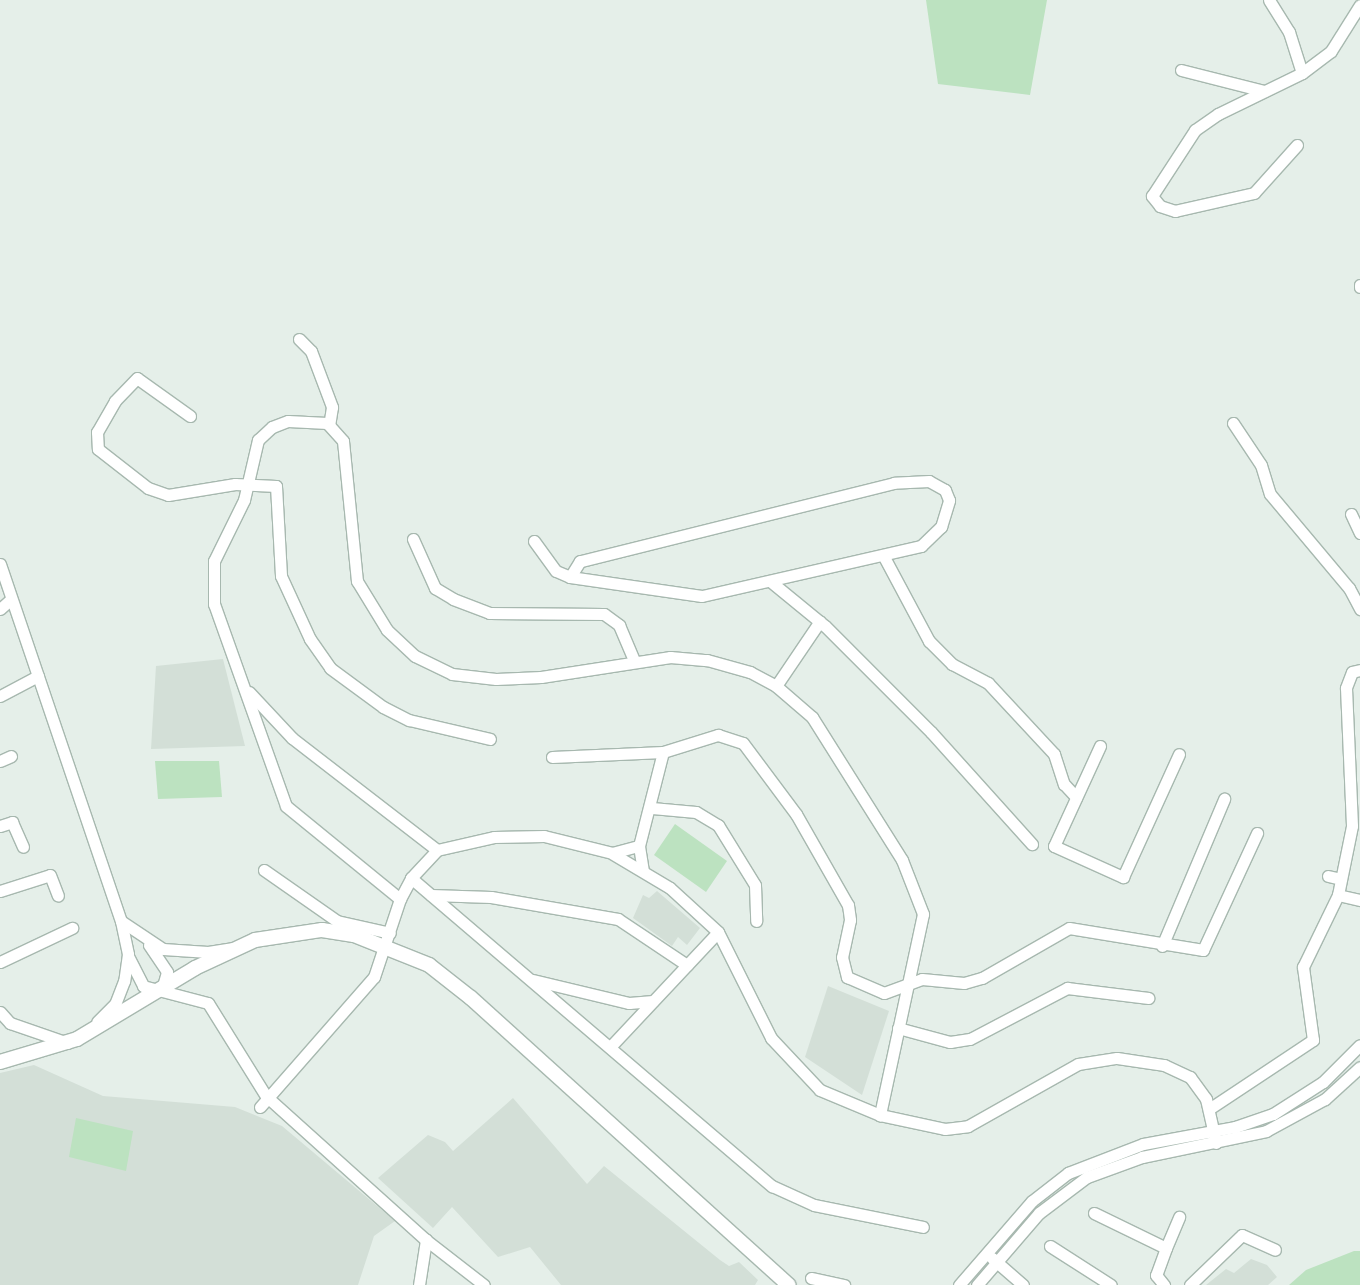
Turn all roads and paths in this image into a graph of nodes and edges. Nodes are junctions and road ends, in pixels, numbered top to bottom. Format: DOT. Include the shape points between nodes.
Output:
graph roads {
  1 [pos="1270,0"];
  2 [pos="1360,6"];
  3 [pos="1181,70"];
  4 [pos="1302,73"];
  5 [pos="1264,91"];
  6 [pos="1297,145"];
  7 [pos="299,339"];
  8 [pos="190,416"];
  9 [pos="1233,423"];
  10 [pos="329,425"];
  11 [pos="248,483"];
  12 [pos="1351,514"];
  13 [pos="1360,533"];
  14 [pos="413,539"];
  15 [pos="534,541"];
  16 [pos="883,555"];
  17 [pos="0,564"];
  18 [pos="570,577"];
  19 [pos="770,581"];
  20 [pos="12,599"];
  21 [pos="0,609"];
  22 [pos="1360,610"];
  23 [pos="820,621"];
  24 [pos="634,662"];
  25 [pos="1360,670"];
  26 [pos="38,676"];
  27 [pos="241,681"];
  28 [pos="776,686"];
  29 [pos="0,696"];
  30 [pos="490,739"];
  31 [pos="1100,746"];
  32 [pos="663,752"];
  33 [pos="1179,754"];
  34 [pos="11,756"];
  35 [pos="552,756"];
  36 [pos="0,761"];
  37 [pos="1076,798"];
  38 [pos="1224,799"];
  39 [pos="652,808"];
  40 [pos="0,826"];
  41 [pos="1257,833"];
  42 [pos="1032,844"];
  43 [pos="639,846"];
  44 [pos="23,847"];
  45 [pos="437,850"];
  46 [pos="612,853"];
  47 [pos="264,870"];
  48 [pos="643,870"];
  49 [pos="1328,876"];
  50 [pos="411,878"];
  51 [pos="1341,878"];
  52 [pos="0,891"];
  53 [pos="431,895"];
  54 [pos="1338,895"];
  55 [pos="58,896"];
  56 [pos="400,899"];
  57 [pos="1360,900"];
  58 [pos="121,921"];
  59 [pos="756,921"];
  60 [pos="72,928"];
  61 [pos="718,932"];
  62 [pos="143,938"];
  63 [pos="389,939"];
  64 [pos="1162,946"];
  65 [pos="234,947"];
  66 [pos="128,954"];
  67 [pos="0,962"];
  68 [pos="687,965"];
  69 [pos="531,979"];
  70 [pos="909,986"];
  71 [pos="162,989"];
  72 [pos="1148,998"];
  73 [pos="653,1001"];
  74 [pos="0,1012"];
  75 [pos="898,1028"];
  76 [pos="72,1041"];
  77 [pos="1360,1045"];
  78 [pos="611,1046"];
  79 [pos="0,1062"];
  80 [pos="1360,1067"];
  81 [pos="266,1096"];
  82 [pos="260,1107"];
  83 [pos="1209,1108"];
  84 [pos="880,1115"];
  85 [pos="1213,1131"];
  86 [pos="1216,1143"];
  87 [pos="1094,1212"];
  88 [pos="1179,1217"];
  89 [pos="923,1227"];
  90 [pos="426,1240"];
  91 [pos="1050,1246"];
  92 [pos="1166,1248"];
  93 [pos="1275,1250"];
  94 [pos="986,1253"];
  95 [pos="997,1263"];
  96 [pos="810,1278"];
  97 [pos="979,1283"];
  98 [pos="419,1285"];
  99 [pos="484,1285"];
  100 [pos="789,1285"];
  101 [pos="844,1285"];
  102 [pos="959,1285"];
  103 [pos="1022,1285"];
  104 [pos="1111,1285"];
  105 [pos="1164,1285"];
  106 [pos="1190,1285"];
  1 -- 4 [label="street" via="1289,32"];
  2 -- 4 [label="street" via="1331,51"];
  3 -- 5 [label="street"];
  4 -- 5 [label="street"];
  5 -- 6 [label="street" via="1195,130 1152,196 1154,202 1175,211 1254,193"];
  7 -- 10 [label="street" via="310,352 332,407"];
  8 -- 11 [label="street" via="137,378 115,401 97,432 98,449 158,493"];
  9 -- 22 [label="street" via="1258,458 1270,494 1349,588"];
  10 -- 11 [label="street" via="309,420 272,427 258,440"];
  10 -- 24 [label="street" via="343,441 347,459 348,515 357,581 387,630 415,656 452,674 496,679 550,676"];
  11 -- 27 [label="street" via="214,561 211,581"];
  11 -- 30 [label="street" via="276,486 281,576 310,638 330,668 383,707 409,720"];
  12 -- 13 [label="street"];
  14 -- 24 [label="street" via="435,588 453,600 488,613 604,614 619,625"];
  15 -- 18 [label="street" via="556,571"];
  16 -- 18 [label="street" via="933,539 948,514 945,490 929,480 894,483 580,562"];
  16 -- 19 [label="street"];
  16 -- 37 [label="street" via="929,641 952,664 994,690 1054,754 1064,784"];
  17 -- 20 [label="street"];
  18 -- 19 [label="street" via="685,596"];
  19 -- 23 [label="street"];
  20 -- 21 [label="street"];
  20 -- 26 [label="street"];
  23 -- 28 [label="street"];
  23 -- 42 [label="street" via="931,732"];
  24 -- 28 [label="street" via="670,656 707,660 750,672"];
  25 -- 51 [label="street" via="1352,672 1346,688 1343,719 1347,798"];
  26 -- 29 [label="street"];
  26 -- 58 [label="street"];
  27 -- 45 [label="street" via="292,738"];
  27 -- 56 [label="street" via="286,806"];
  28 -- 70 [label="street" via="828,737 917,894 923,914"];
  31 -- 37 [label="street"];
  32 -- 35 [label="street"];
  32 -- 39 [label="street"];
  32 -- 70 [label="street" via="718,735 737,740 756,755 848,905 850,920 842,957 847,977 884,993"];
  33 -- 37 [label="street" via="1123,877 1054,846"];
  34 -- 36 [label="street"];
  38 -- 64 [label="street"];
  39 -- 43 [label="street"];
  39 -- 59 [label="street" via="696,812 718,825 756,885"];
  40 -- 44 [label="street" via="12,822"];
  41 -- 64 [label="street" via="1203,950"];
  43 -- 46 [label="street"];
  43 -- 48 [label="street"];
  45 -- 46 [label="street" via="463,841 528,836 562,839"];
  45 -- 50 [label="street"];
  46 -- 48 [label="street"];
  47 -- 63 [label="street" via="337,921"];
  48 -- 61 [label="street"];
  49 -- 51 [label="street"];
  50 -- 53 [label="street"];
  50 -- 56 [label="street"];
  51 -- 54 [label="street"];
  52 -- 55 [label="street" via="50,874"];
  53 -- 68 [label="street" via="490,897 610,917 635,926"];
  53 -- 69 [label="street"];
  54 -- 57 [label="street"];
  54 -- 83 [label="street" via="1306,950 1303,967 1313,1040"];
  56 -- 63 [label="street"];
  58 -- 62 [label="street"];
  58 -- 66 [label="street"];
  60 -- 67 [label="street"];
  61 -- 68 [label="street"];
  61 -- 84 [label="street" via="771,1038 797,1068 837,1101"];
  62 -- 65 [label="street" via="175,951"];
  62 -- 71 [label="street" via="164,966 167,980"];
  63 -- 65 [label="street" via="322,930 273,934"];
  63 -- 81 [label="street" via="374,977"];
  63 -- 100 [label="street" via="472,998"];
  64 -- 70 [label="street" via="1069,928 982,978 964,983 922,979"];
  65 -- 71 [label="street"];
  66 -- 71 [label="street" via="143,986"];
  66 -- 76 [label="street" via="124,981 115,1004"];
  68 -- 73 [label="street"];
  69 -- 73 [label="street" via="629,1003"];
  69 -- 78 [label="street"];
  70 -- 75 [label="street"];
  71 -- 76 [label="street"];
  71 -- 81 [label="street" via="208,1002"];
  72 -- 75 [label="street" via="1067,988 970,1039 950,1042"];
  73 -- 78 [label="street"];
  74 -- 76 [label="street" via="10,1023"];
  75 -- 84 [label="street"];
  76 -- 79 [label="street"];
  77 -- 85 [label="street" via="1334,1074 1293,1104 1250,1123"];
  78 -- 89 [label="street" via="772,1186 814,1205"];
  80 -- 86 [label="street" via="1302,1114 1266,1131"];
  81 -- 82 [label="street"];
  81 -- 90 [label="street"];
  83 -- 84 [label="street" via="1190,1077 1164,1064 1117,1058 1078,1064 968,1126 945,1129"];
  83 -- 85 [label="street"];
  85 -- 86 [label="street"];
  85 -- 94 [label="street" via="1143,1144 1080,1166 1032,1201"];
  86 -- 95 [label="street" via="1142,1157 1087,1177 1039,1213"];
  87 -- 92 [label="street"];
  88 -- 92 [label="street"];
  90 -- 98 [label="street"];
  90 -- 99 [label="street"];
  91 -- 104 [label="street"];
  92 -- 105 [label="street" via="1156,1275"];
  93 -- 106 [label="street" via="1242,1235"];
  94 -- 95 [label="street"];
  94 -- 102 [label="street"];
  95 -- 97 [label="street"];
  95 -- 103 [label="street"];
  96 -- 101 [label="street"];
}
